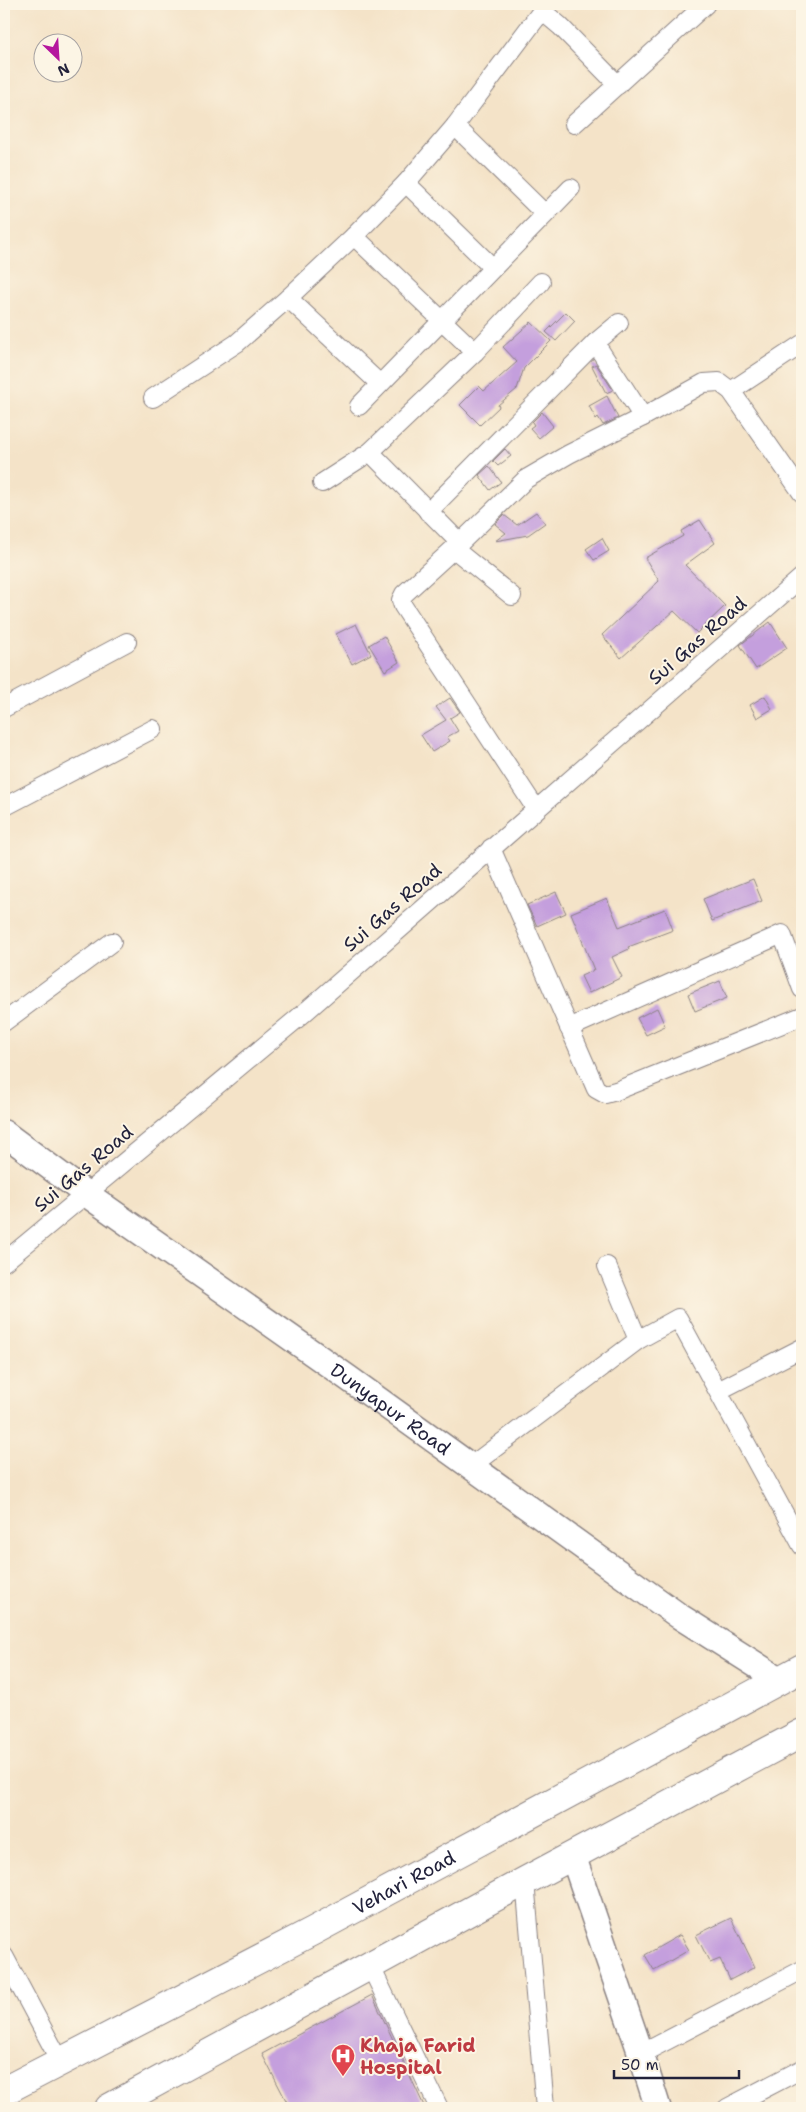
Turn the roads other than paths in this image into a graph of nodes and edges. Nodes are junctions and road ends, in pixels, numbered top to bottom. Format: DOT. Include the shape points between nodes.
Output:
graph roads {
  1 [pos="706,4"];
  2 [pos="544,7"];
  3 [pos="618,85"];
  4 [pos="574,124"];
  5 [pos="455,126"];
  6 [pos="406,183"];
  7 [pos="571,188"];
  8 [pos="545,214"];
  9 [pos="354,236"];
  10 [pos="493,268"];
  11 [pos="540,282"];
  12 [pos="288,298"];
  13 [pos="442,320"];
  14 [pos="619,323"];
  15 [pos="595,343"];
  16 [pos="802,344"];
  17 [pos="475,352"];
  18 [pos="380,384"];
  19 [pos="731,391"];
  20 [pos="153,398"];
  21 [pos="359,406"];
  22 [pos="643,418"];
  23 [pos="370,452"];
  24 [pos="322,483"];
  25 [pos="802,493"];
  26 [pos="428,512"];
  27 [pos="457,546"];
  28 [pos="802,577"];
  29 [pos="512,596"];
  30 [pos="127,642"];
  31 [pos="4,708"];
  32 [pos="153,729"];
  33 [pos="4,807"];
  34 [pos="536,809"];
  35 [pos="491,848"];
  36 [pos="112,942"];
  37 [pos="802,990"];
  38 [pos="802,1016"];
  39 [pos="4,1022"];
  40 [pos="569,1028"];
  41 [pos="4,1133"];
  42 [pos="85,1193"];
  43 [pos="4,1262"];
  44 [pos="607,1266"];
  45 [pos="638,1340"];
  46 [pos="802,1348"];
  47 [pos="718,1391"];
  48 [pos="471,1466"];
  49 [pos="796,1519"];
  50 [pos="802,1546"];
  51 [pos="791,1674"];
  52 [pos="802,1733"];
  53 [pos="572,1856"];
  54 [pos="525,1881"];
  55 [pos="4,1956"];
  56 [pos="370,1965"];
  57 [pos="802,1970"];
  58 [pos="641,2054"];
  59 [pos="61,2063"];
  60 [pos="802,2069"];
  61 [pos="4,2091"];
  62 [pos="119,2106"];
  63 [pos="438,2108"];
  64 [pos="544,2108"];
  65 [pos="658,2108"];
  66 [pos="727,2108"];
  1 -- 3 [label="street"];
  2 -- 3 [label="street"];
  2 -- 5 [label="street"];
  3 -- 4 [label="street"];
  5 -- 6 [label="street"];
  5 -- 8 [label="street"];
  6 -- 9 [label="street"];
  6 -- 10 [label="street"];
  7 -- 8 [label="street"];
  8 -- 10 [label="street"];
  9 -- 12 [label="street"];
  9 -- 13 [label="street"];
  10 -- 13 [label="street"];
  11 -- 17 [label="street"];
  12 -- 18 [label="street"];
  12 -- 20 [label="street" via="237,343"];
  13 -- 17 [label="street"];
  13 -- 18 [label="street"];
  14 -- 15 [label="street"];
  15 -- 22 [label="street"];
  15 -- 26 [label="street"];
  16 -- 19 [label="street"];
  17 -- 23 [label="street"];
  18 -- 21 [label="street"];
  19 -- 22 [label="street" via="718,382 704,383"];
  19 -- 25 [label="street"];
  22 -- 27 [label="street" via="526,479"];
  23 -- 24 [label="street"];
  23 -- 26 [label="street"];
  26 -- 27 [label="street"];
  27 -- 29 [label="street"];
  27 -- 34 [label="street" via="401,600"];
  28 -- 34 [label="street, Sui Gas Road"];
  30 -- 31 [label="street"];
  32 -- 33 [label="street"];
  34 -- 35 [label="street, Sui Gas Road"];
  35 -- 40 [label="street"];
  35 -- 42 [label="street, Sui Gas Road" via="304,1013"];
  36 -- 39 [label="street"];
  37 -- 40 [label="street" via="782,934"];
  38 -- 40 [label="street" via="605,1094 596,1089"];
  41 -- 42 [label="street, Dunyapur Road"];
  42 -- 43 [label="street, Sui Gas Road"];
  42 -- 48 [label="street, Dunyapur Road"];
  44 -- 45 [label="street"];
  45 -- 47 [label="street" via="678,1318"];
  45 -- 48 [label="street"];
  46 -- 47 [label="street"];
  47 -- 49 [label="street"];
  48 -- 51 [label="street, Dunyapur Road" via="679,1616"];
  49 -- 50 [label="street"];
  51 -- 59 [label="main road, Vehari Road"];
  52 -- 53 [label="main road"];
  53 -- 54 [label="main road"];
  53 -- 58 [label="street"];
  54 -- 56 [label="main road"];
  54 -- 64 [label="street"];
  55 -- 59 [label="street"];
  56 -- 62 [label="main road"];
  56 -- 63 [label="street"];
  57 -- 58 [label="street"];
  58 -- 65 [label="street"];
  59 -- 61 [label="main road, Vehari Road"];
  60 -- 66 [label="street"];
}
